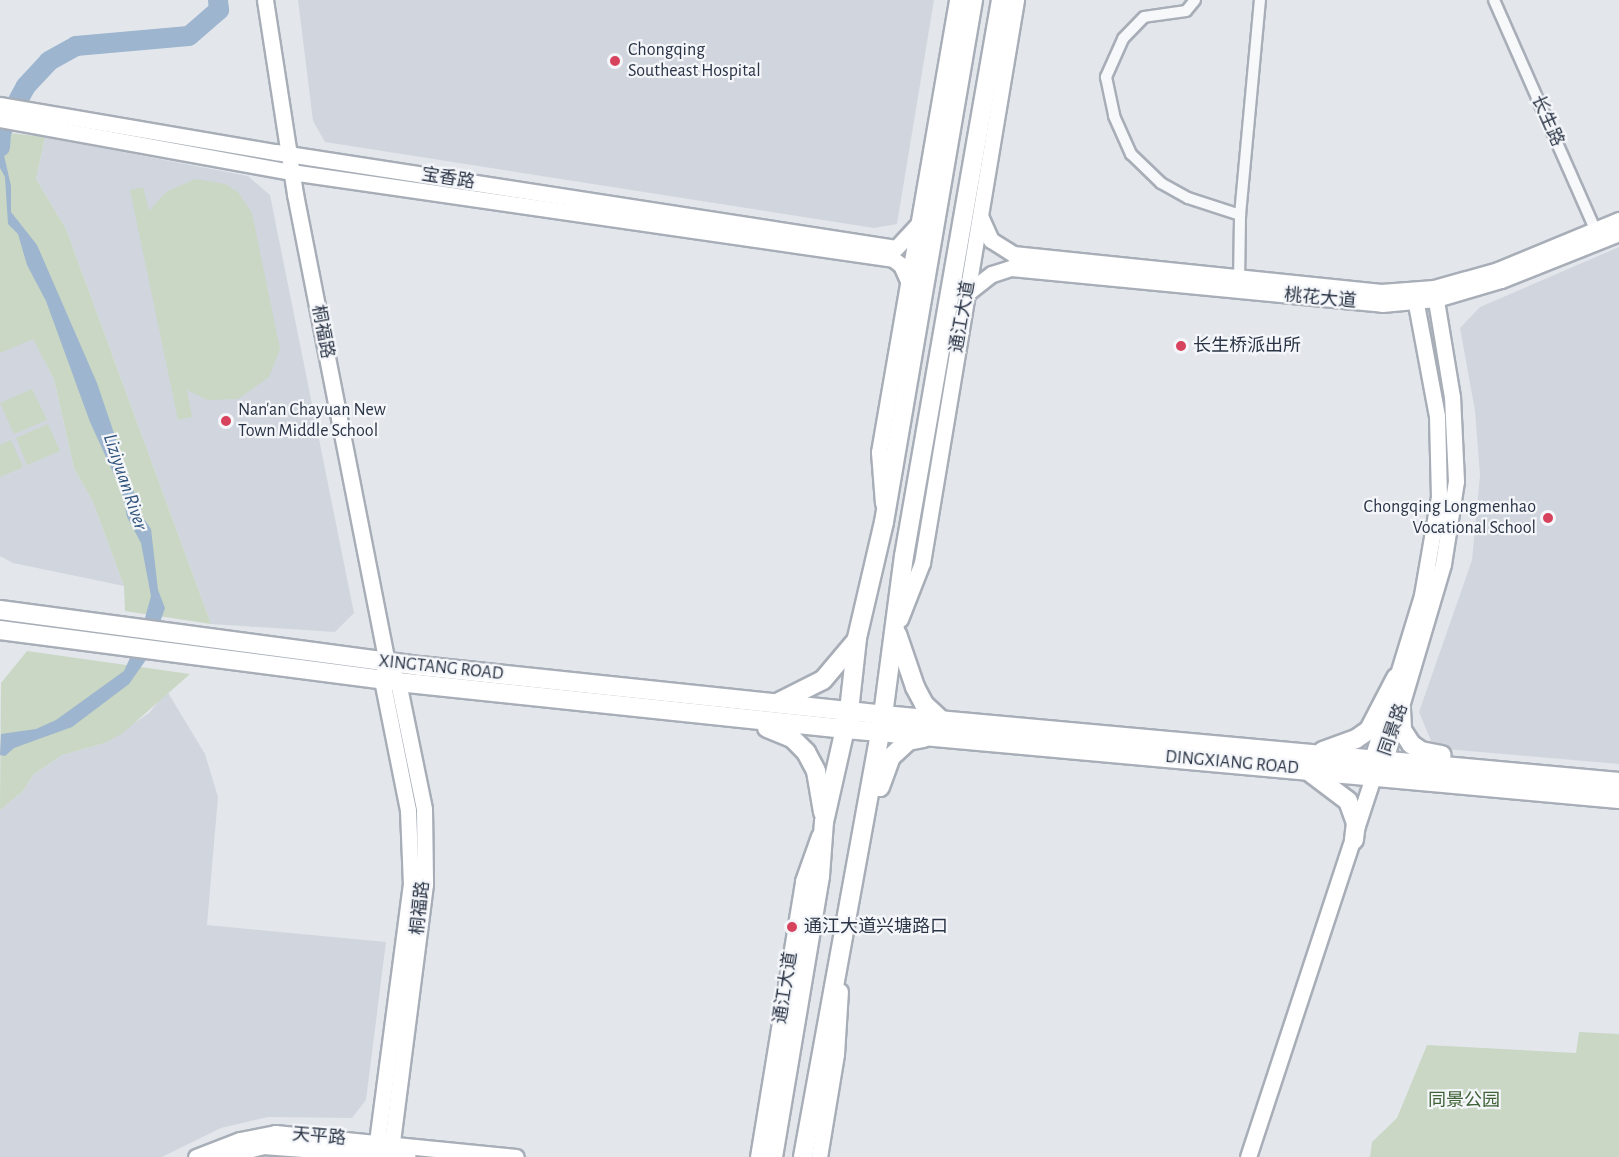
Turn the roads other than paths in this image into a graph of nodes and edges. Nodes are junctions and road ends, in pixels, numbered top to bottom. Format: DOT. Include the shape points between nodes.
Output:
graph roads {
  1 [pos="265,0"];
  2 [pos="957,0"];
  3 [pos="973,0"];
  4 [pos="1001,0"];
  5 [pos="1016,0"];
  6 [pos="1196,0"];
  7 [pos="1260,0"];
  8 [pos="1494,0"];
  9 [pos="0,105"];
  10 [pos="0,119"];
  11 [pos="73,123"];
  12 [pos="288,154"];
  13 [pos="291,172"];
  14 [pos="1240,215"];
  15 [pos="981,218"];
  16 [pos="1619,220"];
  17 [pos="920,222"];
  18 [pos="1619,233"];
  19 [pos="1598,236"];
  20 [pos="895,254"];
  21 [pos="1012,261"];
  22 [pos="909,283"];
  23 [pos="1239,286"];
  24 [pos="1435,293"];
  25 [pos="966,294"];
  26 [pos="1414,295"];
  27 [pos="884,522"];
  28 [pos="0,610"];
  29 [pos="0,630"];
  30 [pos="895,630"];
  31 [pos="19,633"];
  32 [pos="0,637"];
  33 [pos="857,638"];
  34 [pos="193,647"];
  35 [pos="389,675"];
  36 [pos="1396,678"];
  37 [pos="777,703"];
  38 [pos="1401,709"];
  39 [pos="849,711"];
  40 [pos="740,718"];
  41 [pos="881,723"];
  42 [pos="937,728"];
  43 [pos="846,729"];
  44 [pos="1309,762"];
  45 [pos="1377,765"];
  46 [pos="1490,770"];
  47 [pos="1619,782"];
  48 [pos="1619,799"];
  49 [pos="824,822"];
  50 [pos="1354,840"];
  51 [pos="856,861"];
  52 [pos="843,932"];
  53 [pos="383,1152"];
  54 [pos="196,1157"];
  55 [pos="220,1157"];
  56 [pos="408,1157"];
  57 [pos="516,1157"];
  58 [pos="758,1157"];
  59 [pos="773,1157"];
  60 [pos="803,1157"];
  61 [pos="819,1157"];
  62 [pos="1248,1157"];
  1 -- 12 [label="street, 桐福路"];
  2 -- 17 [label="street, 通江大道"];
  3 -- 27 [label="main road, 通江大道"];
  4 -- 30 [label="main road, 通江大道" via="904,556"];
  5 -- 15 [label="street, 通江大道"];
  6 -- 14 [label="street" via="1186,11 1144,17 1123,39 1106,77 1114,116 1131,154 1161,183 1188,198"];
  7 -- 14 [label="street"];
  8 -- 19 [label="street, 长生路"];
  9 -- 11 [label="street, 宝香路"];
  10 -- 11 [label="street, 宝香路"];
  11 -- 12 [label="street, 宝香路"];
  11 -- 13 [label="street, 宝香路"];
  12 -- 13 [label="street, 桐福路"];
  12 -- 20 [label="street, 宝香路"];
  13 -- 20 [label="street, 宝香路"];
  13 -- 35 [label="street, 桐福路"];
  14 -- 23 [label="street"];
  15 -- 21 [label="street" via="991,240"];
  15 -- 25 [label="street, 通江大道"];
  16 -- 19 [label="street, 桃花大道"];
  17 -- 20 [label="street"];
  17 -- 22 [label="street, 通江大道"];
  18 -- 19 [label="street, 桃花大道"];
  19 -- 24 [label="street, 桃花大道"];
  20 -- 22 [label="street"];
  21 -- 23 [label="street, 桃花大道"];
  21 -- 25 [label="street"];
  22 -- 27 [label="street, 通江大道" via="879,452"];
  23 -- 26 [label="street, 桃花大道"];
  24 -- 26 [label="street, 桃花大道"];
  24 -- 38 [label="street, 同景路" via="1452,397 1456,481 1436,598"];
  25 -- 30 [label="street, 通江大道" via="922,563"];
  26 -- 36 [label="street" via="1437,416 1439,497 1430,562"];
  27 -- 33 [label="main road, 通江大道"];
  28 -- 34 [label="main road, XINGTANG ROAD" via="114,626"];
  29 -- 31 [label="main road, XINGTANG ROAD"];
  30 -- 41 [label="main road, 通江大道"];
  30 -- 42 [label="main road" via="915,687"];
  31 -- 32 [label="main road"];
  31 -- 34 [label="main road, XINGTANG ROAD" via="106,644"];
  33 -- 37 [label="main road" via="823,680"];
  33 -- 39 [label="main road, 通江大道"];
  34 -- 35 [label="main road, XINGTANG ROAD"];
  35 -- 37 [label="main road, XINGTANG ROAD"];
  35 -- 40 [label="main road, XINGTANG ROAD"];
  35 -- 53 [label="street, 桐福路" via="408,810 411,885"];
  36 -- 44 [label="main road" via="1364,735"];
  36 -- 45 [label="street"];
  37 -- 39 [label="main road, XINGTANG ROAD"];
  38 -- 45 [label="street, 同景路"];
  38 -- 46 [label="main road" via="1402,730 1416,749"];
  39 -- 41 [label="main road, XINGTANG ROAD"];
  39 -- 43 [label="main road, 通江大道"];
  40 -- 43 [label="main road, XINGTANG ROAD"];
  40 -- 49 [label="main road" via="800,744 816,771"];
  41 -- 42 [label="main road, DINGXIANG ROAD"];
  41 -- 43 [label="main road, DINGXIANG ROAD"];
  41 -- 51 [label="main road, 通江大道"];
  42 -- 44 [label="main road, DINGXIANG ROAD"];
  42 -- 51 [label="main road" via="908,741 891,757"];
  43 -- 49 [label="main road, 通江大道"];
  44 -- 45 [label="main road, DINGXIANG ROAD"];
  44 -- 50 [label="main road" via="1348,801 1356,822"];
  45 -- 46 [label="main road, DINGXIANG ROAD"];
  45 -- 48 [label="main road, DINGXIANG ROAD"];
  45 -- 50 [label="street, 同景路"];
  46 -- 47 [label="main road, DINGXIANG ROAD"];
  49 -- 58 [label="street, 通江大道" via="803,881"];
  49 -- 59 [label="main road, 通江大道" via="820,876"];
  50 -- 62 [label="street, 同景路"];
  51 -- 52 [label="main road, 通江大道"];
  52 -- 60 [label="main road, 通江大道"];
  52 -- 61 [label="street, 通江大道" via="836,1054"];
  53 -- 54 [label="street, 天平路" via="275,1133 240,1140"];
  53 -- 55 [label="street, 天平路" via="263,1146"];
  53 -- 56 [label="street, 天平路"];
  53 -- 57 [label="street, 天平路"];
}
